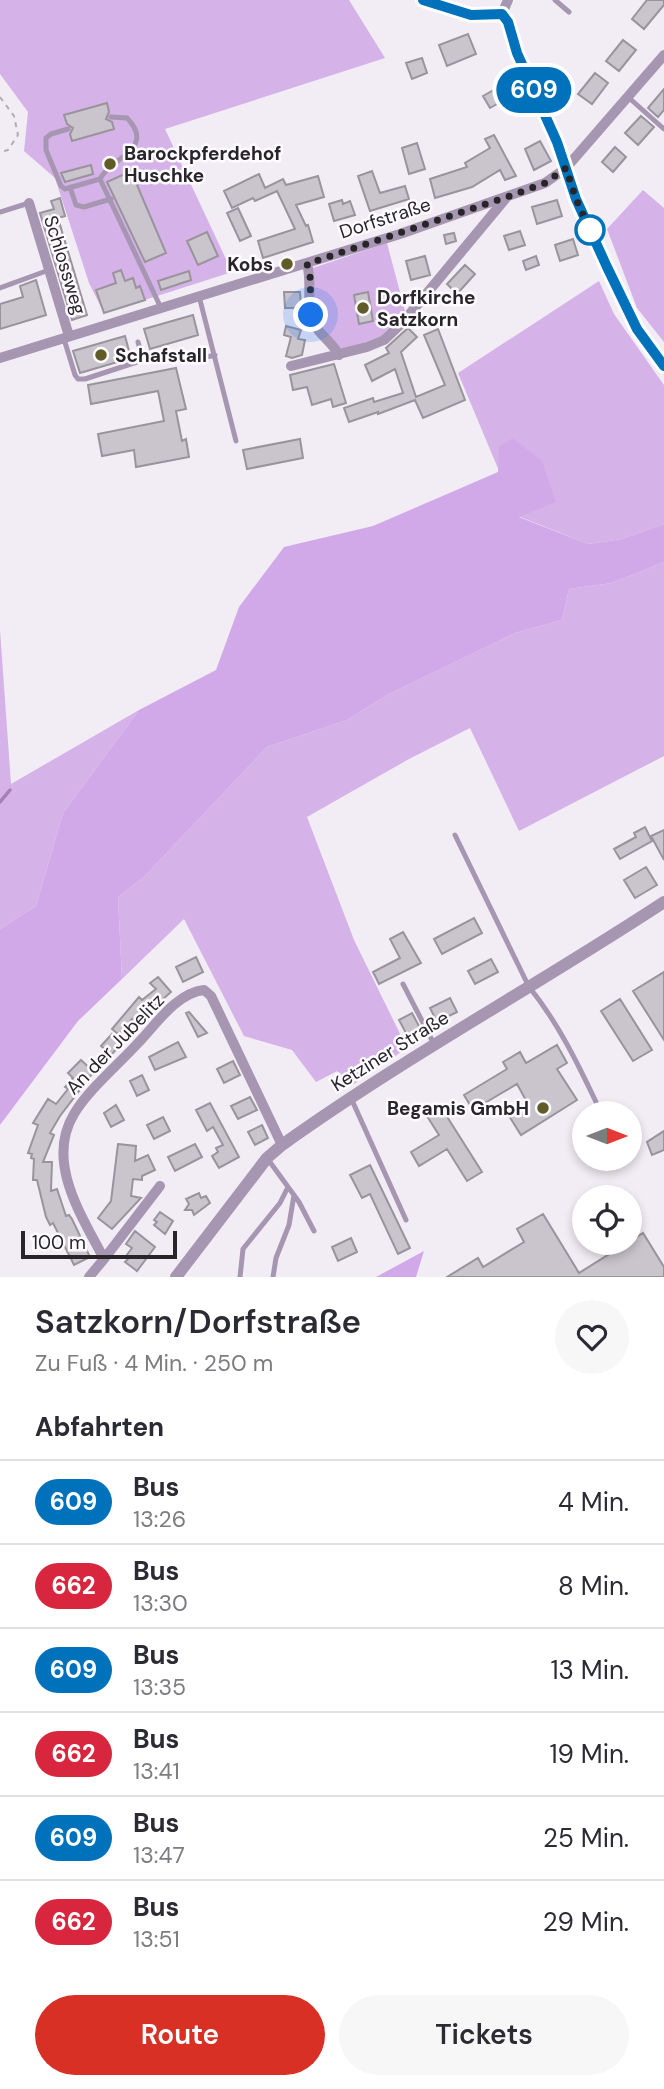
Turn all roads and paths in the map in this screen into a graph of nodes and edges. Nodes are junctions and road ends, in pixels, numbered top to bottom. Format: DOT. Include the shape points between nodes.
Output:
graph roads {
  1 [pos="423,0"];
  2 [pos="508,0"];
  3 [pos="555,0"];
  4 [pos="569,12"];
  5 [pos="502,14"];
  6 [pos="664,55"];
  7 [pos="660,68"];
  8 [pos="0,97"];
  9 [pos="628,97"];
  10 [pos="111,117"];
  11 [pos="68,129"];
  12 [pos="664,129"];
  13 [pos="0,152"];
  14 [pos="566,168"];
  15 [pos="100,179"];
  16 [pos="70,187"];
  17 [pos="507,197"];
  18 [pos="111,200"];
  19 [pos="29,203"];
  20 [pos="0,212"];
  21 [pos="307,264"];
  22 [pos="49,270"];
  23 [pos="0,288"];
  24 [pos="199,296"];
  25 [pos="161,308"];
  26 [pos="66,337"];
  27 [pos="138,342"];
  28 [pos="215,355"];
  29 [pos="340,355"];
  30 [pos="0,358"];
  31 [pos="144,360"];
  32 [pos="291,366"];
  33 [pos="664,366"];
  34 [pos="236,441"];
  35 [pos="455,835"];
  36 [pos="664,902"];
  37 [pos="403,984"];
  38 [pos="529,987"];
  39 [pos="435,1045"];
  40 [pos="350,1098"];
  41 [pos="596,1101"];
  42 [pos="282,1145"];
  43 [pos="267,1158"];
  44 [pos="160,1186"];
  45 [pos="288,1187"];
  46 [pos="294,1195"];
  47 [pos="406,1220"];
  48 [pos="314,1231"];
  49 [pos="104,1259"];
  50 [pos="89,1277"];
  51 [pos="176,1277"];
  52 [pos="240,1277"];
  53 [pos="273,1277"];
  1 -- 5 [label="street" via="471,15"];
  2 -- 5 [label="street"];
  3 -- 4 [label="lane"];
  5 -- 14 [label="street"];
  6 -- 7 [label="street, Dorfstraße"];
  7 -- 9 [label="street, Dorfstraße"];
  8 -- 13 [label="path" via="14,116 18,135 8,150"];
  9 -- 12 [label="lane"];
  9 -- 14 [label="street, Dorfstraße"];
  10 -- 15 [label="lane" via="123,116 133,124 134,148"];
  11 -- 16 [label="lane" via="46,138 46,149 61,186"];
  14 -- 17 [label="street, Dorfstraße" via="545,183"];
  14 -- 33 [label="street" via="629,314"];
  15 -- 16 [label="lane"];
  15 -- 18 [label="lane"];
  16 -- 18 [label="lane" via="76,205"];
  17 -- 21 [label="street, Dorfstraße"];
  17 -- 29 [label="street" via="384,340"];
  18 -- 25 [label="lane"];
  19 -- 20 [label="lane"];
  19 -- 22 [label="street, Schlossweg"];
  21 -- 24 [label="street, Dorfstraße"];
  21 -- 29 [label="street" via="316,329"];
  22 -- 23 [label="lane"];
  22 -- 26 [label="street, Schlossweg"];
  24 -- 25 [label="street, Dorfstraße"];
  24 -- 28 [label="lane"];
  25 -- 26 [label="street, Dorfstraße"];
  26 -- 30 [label="street, Dorfstraße"];
  26 -- 31 [label="lane" via="78,379"];
  27 -- 31 [label="lane"];
  28 -- 31 [label="lane"];
  28 -- 34 [label="lane"];
  29 -- 32 [label="street"];
  35 -- 38 [label="lane"];
  36 -- 38 [label="street, Ketziner Straße"];
  37 -- 39 [label="lane"];
  38 -- 39 [label="street, Ketziner Straße"];
  38 -- 41 [label="lane" via="543,1004"];
  39 -- 40 [label="street, Ketziner Straße"];
  40 -- 42 [label="street, Ketziner Straße"];
  40 -- 47 [label="lane"];
  42 -- 43 [label="street, Ketziner Straße"];
  42 -- 49 [label="street, An der Jubelitz" via="211,996 204,990 194,991 167,1011 87,1097 66,1132 63,1154 71,1193"];
  43 -- 45 [label="lane"];
  43 -- 51 [label="street, Ketziner Straße"];
  44 -- 49 [label="street"];
  45 -- 46 [label="lane"];
  45 -- 52 [label="lane" via="243,1249"];
  46 -- 48 [label="lane"];
  46 -- 53 [label="lane"];
  49 -- 50 [label="street"];
}
